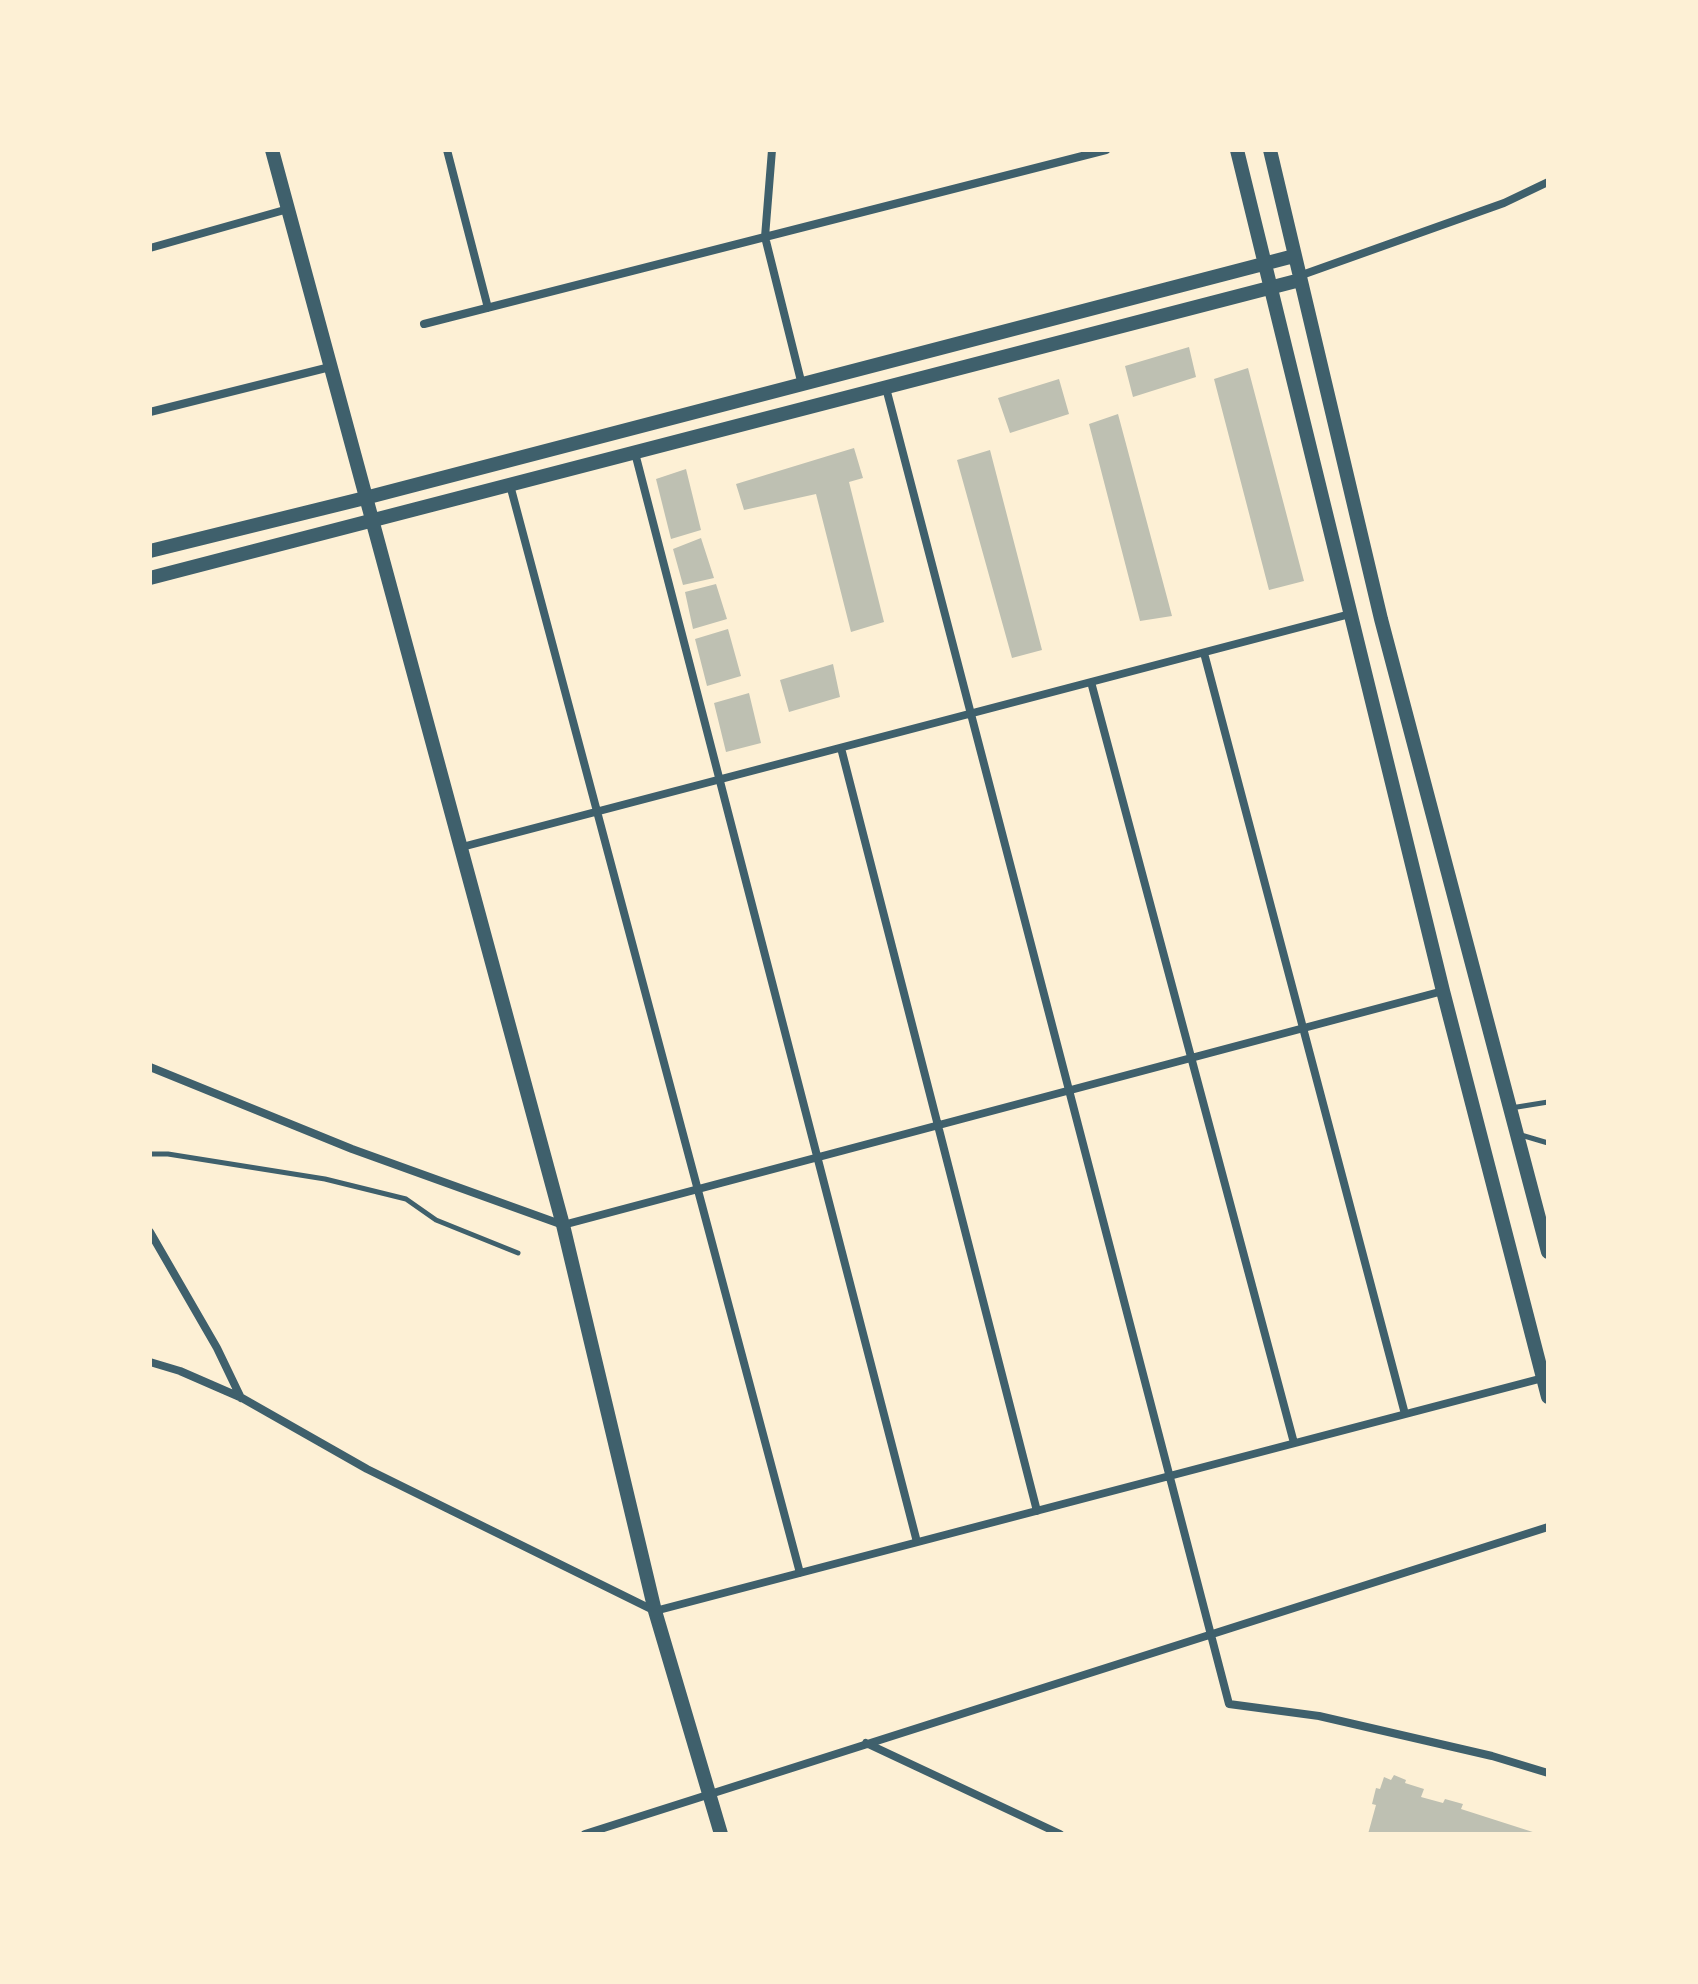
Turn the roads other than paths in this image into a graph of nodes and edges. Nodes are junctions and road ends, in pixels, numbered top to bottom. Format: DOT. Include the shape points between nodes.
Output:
graph roads {
  1 [pos="272,150"];
  2 [pos="447,150"];
  3 [pos="772,150"];
  4 [pos="1106,150"];
  5 [pos="1237,150"];
  6 [pos="1270,150"];
  7 [pos="1086,152"];
  8 [pos="1548,182"];
  9 [pos="288,209"];
  10 [pos="765,237"];
  11 [pos="150,248"];
  12 [pos="1294,256"];
  13 [pos="1266,264"];
  14 [pos="1300,278"];
  15 [pos="1272,288"];
  16 [pos="488,308"];
  17 [pos="424,324"];
  18 [pos="330,367"];
  19 [pos="802,385"];
  20 [pos="886,388"];
  21 [pos="150,412"];
  22 [pos="635,453"];
  23 [pos="510,485"];
  24 [pos="365,498"];
  25 [pos="371,521"];
  26 [pos="150,551"];
  27 [pos="150,578"];
  28 [pos="1350,614"];
  29 [pos="1204,653"];
  30 [pos="1091,682"];
  31 [pos="971,714"];
  32 [pos="841,748"];
  33 [pos="719,780"];
  34 [pos="597,811"];
  35 [pos="462,847"];
  36 [pos="1443,991"];
  37 [pos="1303,1028"];
  38 [pos="1191,1058"];
  39 [pos="150,1067"];
  40 [pos="1069,1090"];
  41 [pos="1548,1102"];
  42 [pos="1510,1108"];
  43 [pos="939,1125"];
  44 [pos="1517,1133"];
  45 [pos="1548,1143"];
  46 [pos="150,1154"];
  47 [pos="817,1157"];
  48 [pos="698,1189"];
  49 [pos="563,1225"];
  50 [pos="150,1232"];
  51 [pos="1548,1252"];
  52 [pos="518,1253"];
  53 [pos="150,1362"];
  54 [pos="1543,1378"];
  55 [pos="1548,1397"];
  56 [pos="242,1398"];
  57 [pos="1405,1414"];
  58 [pos="1294,1443"];
  59 [pos="1169,1476"];
  60 [pos="1037,1511"];
  61 [pos="1548,1527"];
  62 [pos="917,1542"];
  63 [pos="800,1573"];
  64 [pos="655,1611"];
  65 [pos="1211,1634"];
  66 [pos="866,1743"];
  67 [pos="1548,1773"];
  68 [pos="708,1794"];
  69 [pos="585,1834"];
  70 [pos="721,1834"];
  71 [pos="1060,1834"];
  1 -- 9 [label="street"];
  2 -- 16 [label="street"];
  3 -- 10 [label="street"];
  4 -- 7 [label="street"];
  5 -- 13 [label="street"];
  6 -- 12 [label="street"];
  7 -- 10 [label="street"];
  8 -- 14 [label="street"];
  9 -- 11 [label="street"];
  9 -- 18 [label="street"];
  10 -- 16 [label="street"];
  10 -- 19 [label="street"];
  12 -- 13 [label="street"];
  12 -- 14 [label="street"];
  13 -- 15 [label="street"];
  13 -- 19 [label="street"];
  14 -- 15 [label="street"];
  14 -- 42 [label="street" via="1381,619"];
  15 -- 20 [label="street"];
  15 -- 28 [label="street"];
  16 -- 17 [label="street"];
  18 -- 21 [label="street"];
  18 -- 24 [label="street"];
  19 -- 24 [label="street"];
  20 -- 22 [label="street"];
  20 -- 31 [label="street"];
  22 -- 23 [label="street"];
  22 -- 33 [label="street"];
  23 -- 25 [label="street"];
  23 -- 34 [label="street"];
  24 -- 25 [label="street"];
  24 -- 26 [label="street"];
  25 -- 27 [label="street"];
  25 -- 35 [label="street"];
  28 -- 29 [label="street"];
  28 -- 36 [label="street"];
  29 -- 30 [label="street"];
  29 -- 37 [label="street"];
  30 -- 31 [label="street"];
  30 -- 38 [label="street"];
  31 -- 32 [label="street"];
  31 -- 40 [label="street"];
  32 -- 33 [label="street"];
  32 -- 43 [label="street"];
  33 -- 34 [label="street"];
  33 -- 47 [label="street"];
  34 -- 35 [label="street"];
  34 -- 48 [label="street"];
  35 -- 49 [label="street"];
  36 -- 37 [label="street"];
  36 -- 54 [label="street"];
  37 -- 38 [label="street"];
  37 -- 57 [label="street"];
  38 -- 40 [label="street"];
  38 -- 58 [label="street"];
  39 -- 49 [label="street" via="352,1149"];
  40 -- 43 [label="street"];
  40 -- 59 [label="street"];
  41 -- 42 [label="lane"];
  42 -- 44 [label="street"];
  43 -- 47 [label="street"];
  43 -- 60 [label="street"];
  44 -- 45 [label="lane"];
  44 -- 51 [label="street"];
  46 -- 52 [label="lane" via="325,1179 406,1199 436,1220"];
  47 -- 48 [label="street"];
  47 -- 62 [label="street"];
  48 -- 49 [label="street"];
  48 -- 63 [label="street"];
  49 -- 64 [label="street"];
  50 -- 56 [label="street"];
  53 -- 56 [label="street"];
  54 -- 55 [label="street"];
  54 -- 57 [label="street"];
  56 -- 64 [label="street" via="367,1469"];
  57 -- 58 [label="street"];
  58 -- 59 [label="street"];
  59 -- 60 [label="street"];
  59 -- 65 [label="street"];
  60 -- 62 [label="street"];
  61 -- 65 [label="street"];
  62 -- 63 [label="street"];
  63 -- 64 [label="street"];
  64 -- 68 [label="street"];
  65 -- 66 [label="street"];
  65 -- 67 [label="street" via="1229,1704 1319,1716"];
  66 -- 68 [label="street"];
  66 -- 71 [label="street"];
  68 -- 69 [label="street"];
  68 -- 70 [label="street"];
}
